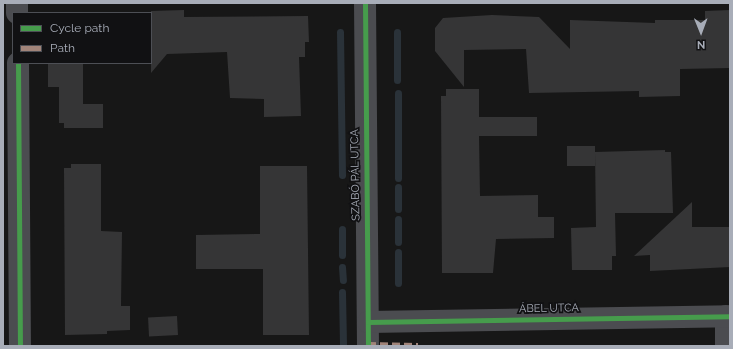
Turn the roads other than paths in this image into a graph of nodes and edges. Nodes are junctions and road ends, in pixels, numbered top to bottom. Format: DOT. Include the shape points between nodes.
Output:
graph roads {
  1 [pos="364,3"];
  2 [pos="18,64"];
  3 [pos="728,316"];
  4 [pos="368,322"];
  5 [pos="20,346"];
  6 [pos="368,346"];
  7 [pos="726,346"];
  1 -- 4 [label="street, SZABÓ PÁL UTCA"];
  2 -- 5 [label="street"];
  3 -- 4 [label="street, ÁBEL UTCA"];
  3 -- 7 [label="street"];
  4 -- 6 [label="street, SZABÓ PÁL UTCA"];
}
